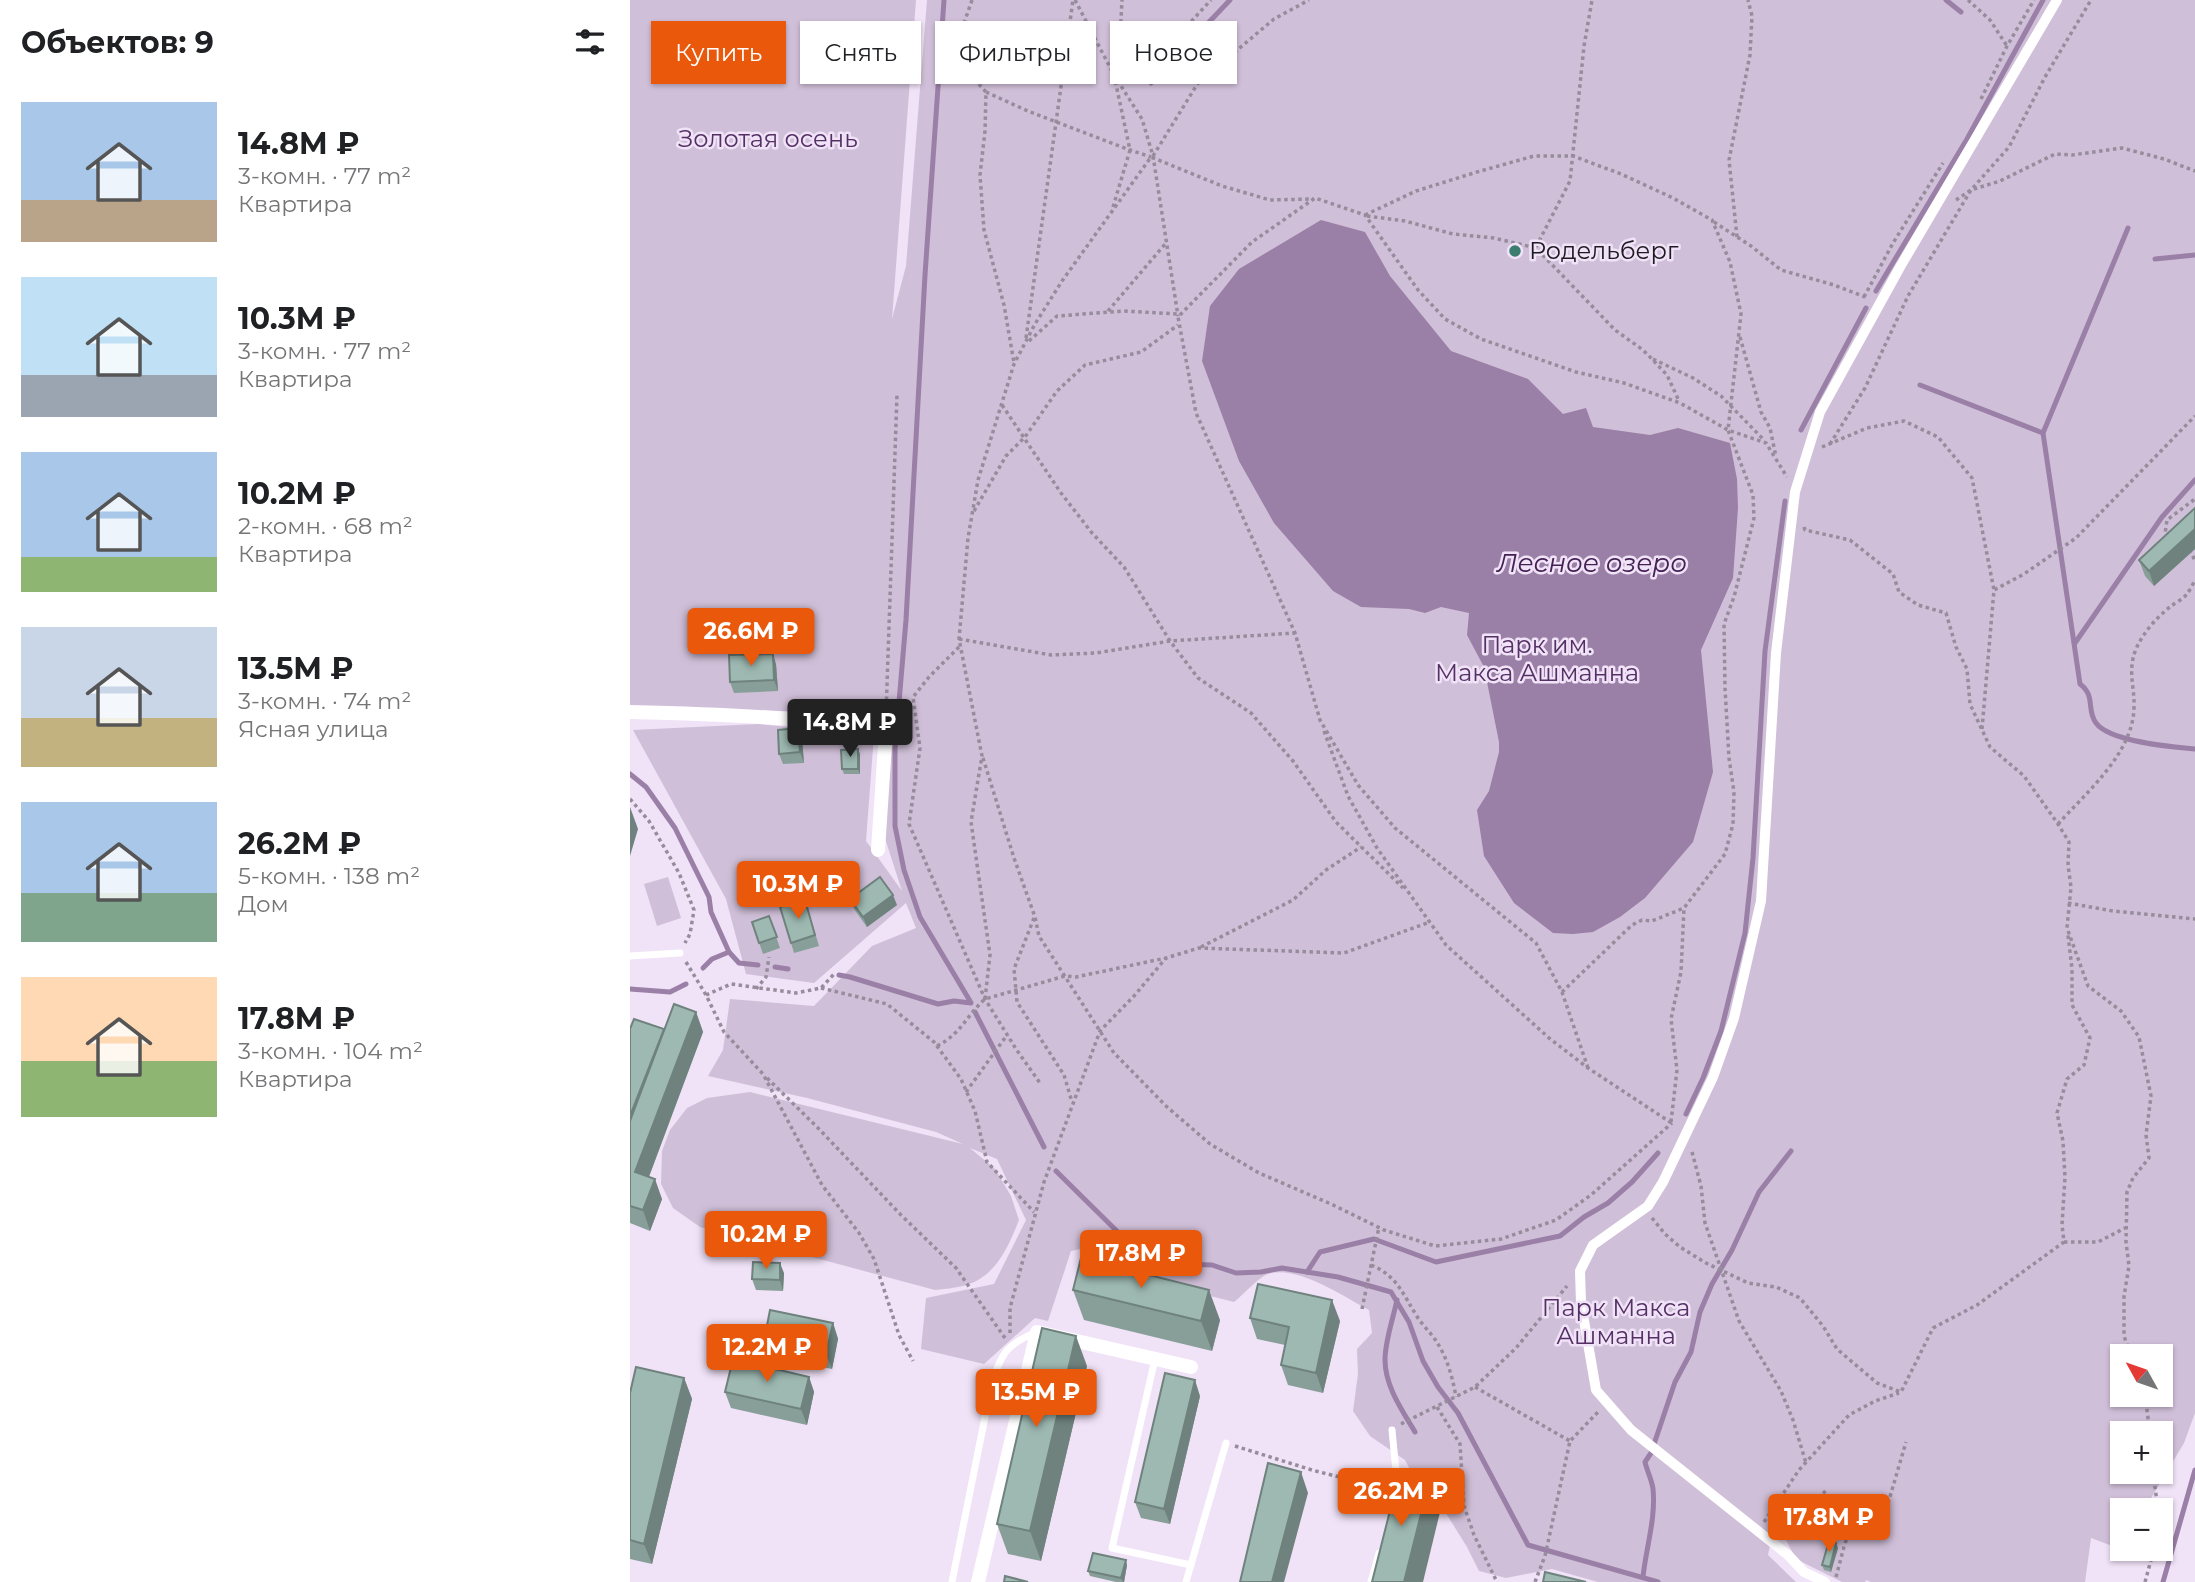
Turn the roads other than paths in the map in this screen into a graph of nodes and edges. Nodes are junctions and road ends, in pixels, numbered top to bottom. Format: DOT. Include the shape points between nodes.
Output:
graph roads {
  1 [pos="2057,0"];
  2 [pos="630,712"];
  3 [pos="878,850"];
  4 [pos="680,953"];
  5 [pos="630,956"];
  6 [pos="1037,1332"];
  7 [pos="1155,1359"];
  8 [pos="1191,1367"];
  9 [pos="1392,1430"];
  10 [pos="1226,1443"];
  11 [pos="1394,1505"];
  12 [pos="1382,1543"];
  13 [pos="1191,1565"];
  14 [pos="1830,1580"];
  15 [pos="952,1582"];
  16 [pos="978,1582"];
  17 [pos="1186,1582"];
  18 [pos="1371,1582"];
  1 -- 14 [label="street" via="1820,411 1795,492 1776,653 1761,901 1734,1018 1713,1077 1663,1182 1648,1206 1593,1245 1580,1270 1596,1390 1631,1430 1804,1572"];
  2 -- 3 [label="street" via="886,730"];
  4 -- 5 [label="lane"];
  6 -- 7 [label="street"];
  6 -- 15 [label="lane" via="1017,1340 998,1362"];
  6 -- 16 [label="street"];
  7 -- 8 [label="street"];
  7 -- 13 [label="lane" via="1112,1548"];
  9 -- 11 [label="lane" via="1398,1492"];
  10 -- 13 [label="lane"];
  12 -- 18 [label="lane"];
  13 -- 17 [label="lane"];
}
